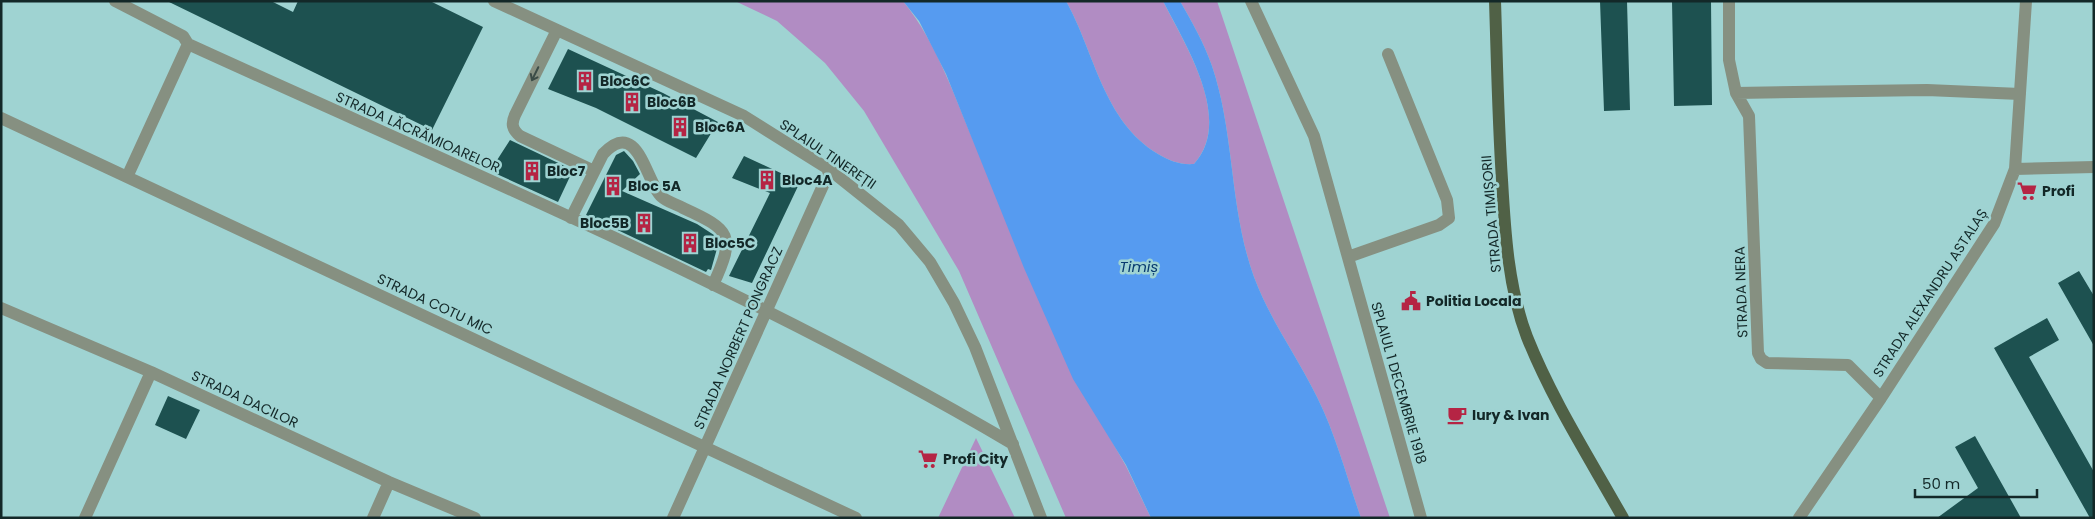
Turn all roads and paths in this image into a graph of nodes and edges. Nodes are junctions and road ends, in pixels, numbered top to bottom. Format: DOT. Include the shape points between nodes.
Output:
graph roads {
  1 [pos="115,1"];
  2 [pos="494,1"];
  3 [pos="1251,1"];
  4 [pos="1495,1"];
  5 [pos="1729,1"];
  6 [pos="2026,1"];
  7 [pos="557,30"];
  8 [pos="188,44"];
  9 [pos="1388,54"];
  10 [pos="1736,93"];
  11 [pos="2020,94"];
  12 [pos="1,118"];
  13 [pos="2094,167"];
  14 [pos="2015,169"];
  15 [pos="830,170"];
  16 [pos="594,171"];
  17 [pos="127,177"];
  18 [pos="571,218"];
  19 [pos="1348,257"];
  20 [pos="713,285"];
  21 [pos="1,308"];
  22 [pos="766,311"];
  23 [pos="151,372"];
  24 [pos="1880,398"];
  25 [pos="1013,444"];
  26 [pos="704,447"];
  27 [pos="389,482"];
  28 [pos="85,518"];
  29 [pos="373,518"];
  30 [pos="475,518"];
  31 [pos="673,518"];
  32 [pos="856,518"];
  33 [pos="1041,518"];
  34 [pos="1421,518"];
  35 [pos="1623,518"];
  36 [pos="1799,518"];
  1 -- 8 [label="street, STRADA LĂCRĂMIOARELOR" via="183,36"];
  2 -- 7 [label="street, SPLAIUL TINEREȚII"];
  3 -- 19 [label="street, SPLAIUL 1 DECEMBRIE 1918" via="1314,136"];
  4 -- 35 [label="main road, STRADA TIMIȘORII" via="1504,212 1515,296 1527,336 1551,389"];
  5 -- 10 [label="street, STRADA NERA" via="1730,60"];
  6 -- 11 [label="street, STRADA ALEXANDRU ASTALAȘ"];
  7 -- 15 [label="street, SPLAIUL TINEREȚII" via="744,116"];
  7 -- 16 [label="street, one-way" via="512,122 513,130"];
  8 -- 17 [label="street"];
  8 -- 18 [label="street, STRADA LĂCRĂMIOARELOR"];
  9 -- 19 [label="street" via="1447,200 1448,218 1439,225"];
  10 -- 11 [label="street" via="1927,90"];
  10 -- 24 [label="street, STRADA NERA" via="1749,116 1758,353 1768,362 1848,365"];
  11 -- 14 [label="street, STRADA ALEXANDRU ASTALAȘ"];
  12 -- 17 [label="street, STRADA COTU MIC"];
  13 -- 14 [label="street"];
  14 -- 24 [label="street, STRADA ALEXANDRU ASTALAȘ" via="1994,224"];
  15 -- 22 [label="street, STRADA NORBERT PONGRACZ"];
  15 -- 25 [label="street, SPLAIUL TINEREȚII" via="899,225 930,262 975,347"];
  16 -- 18 [label="street"];
  16 -- 20 [label="street" via="610,146 622,143 643,159 655,189 663,198 712,221 723,231 728,243"];
  17 -- 26 [label="street, STRADA COTU MIC"];
  18 -- 20 [label="street, STRADA LĂCRĂMIOARELOR"];
  19 -- 34 [label="street, SPLAIUL 1 DECEMBRIE 1918"];
  20 -- 22 [label="street, STRADA LĂCRĂMIOARELOR"];
  21 -- 23 [label="street, STRADA DACILOR"];
  22 -- 25 [label="street, STRADA LĂCRĂMIOARELOR"];
  22 -- 26 [label="street, STRADA NORBERT PONGRACZ"];
  23 -- 27 [label="street, STRADA DACILOR"];
  23 -- 28 [label="street"];
  24 -- 36 [label="street, STRADA ALEXANDRU ASTALAȘ"];
  25 -- 33 [label="street, SPLAIUL TINEREȚII"];
  26 -- 31 [label="street, STRADA NORBERT PONGRACZ"];
  26 -- 32 [label="street, STRADA COTU MIC"];
  27 -- 29 [label="street"];
  27 -- 30 [label="street, STRADA DACILOR"];
}
